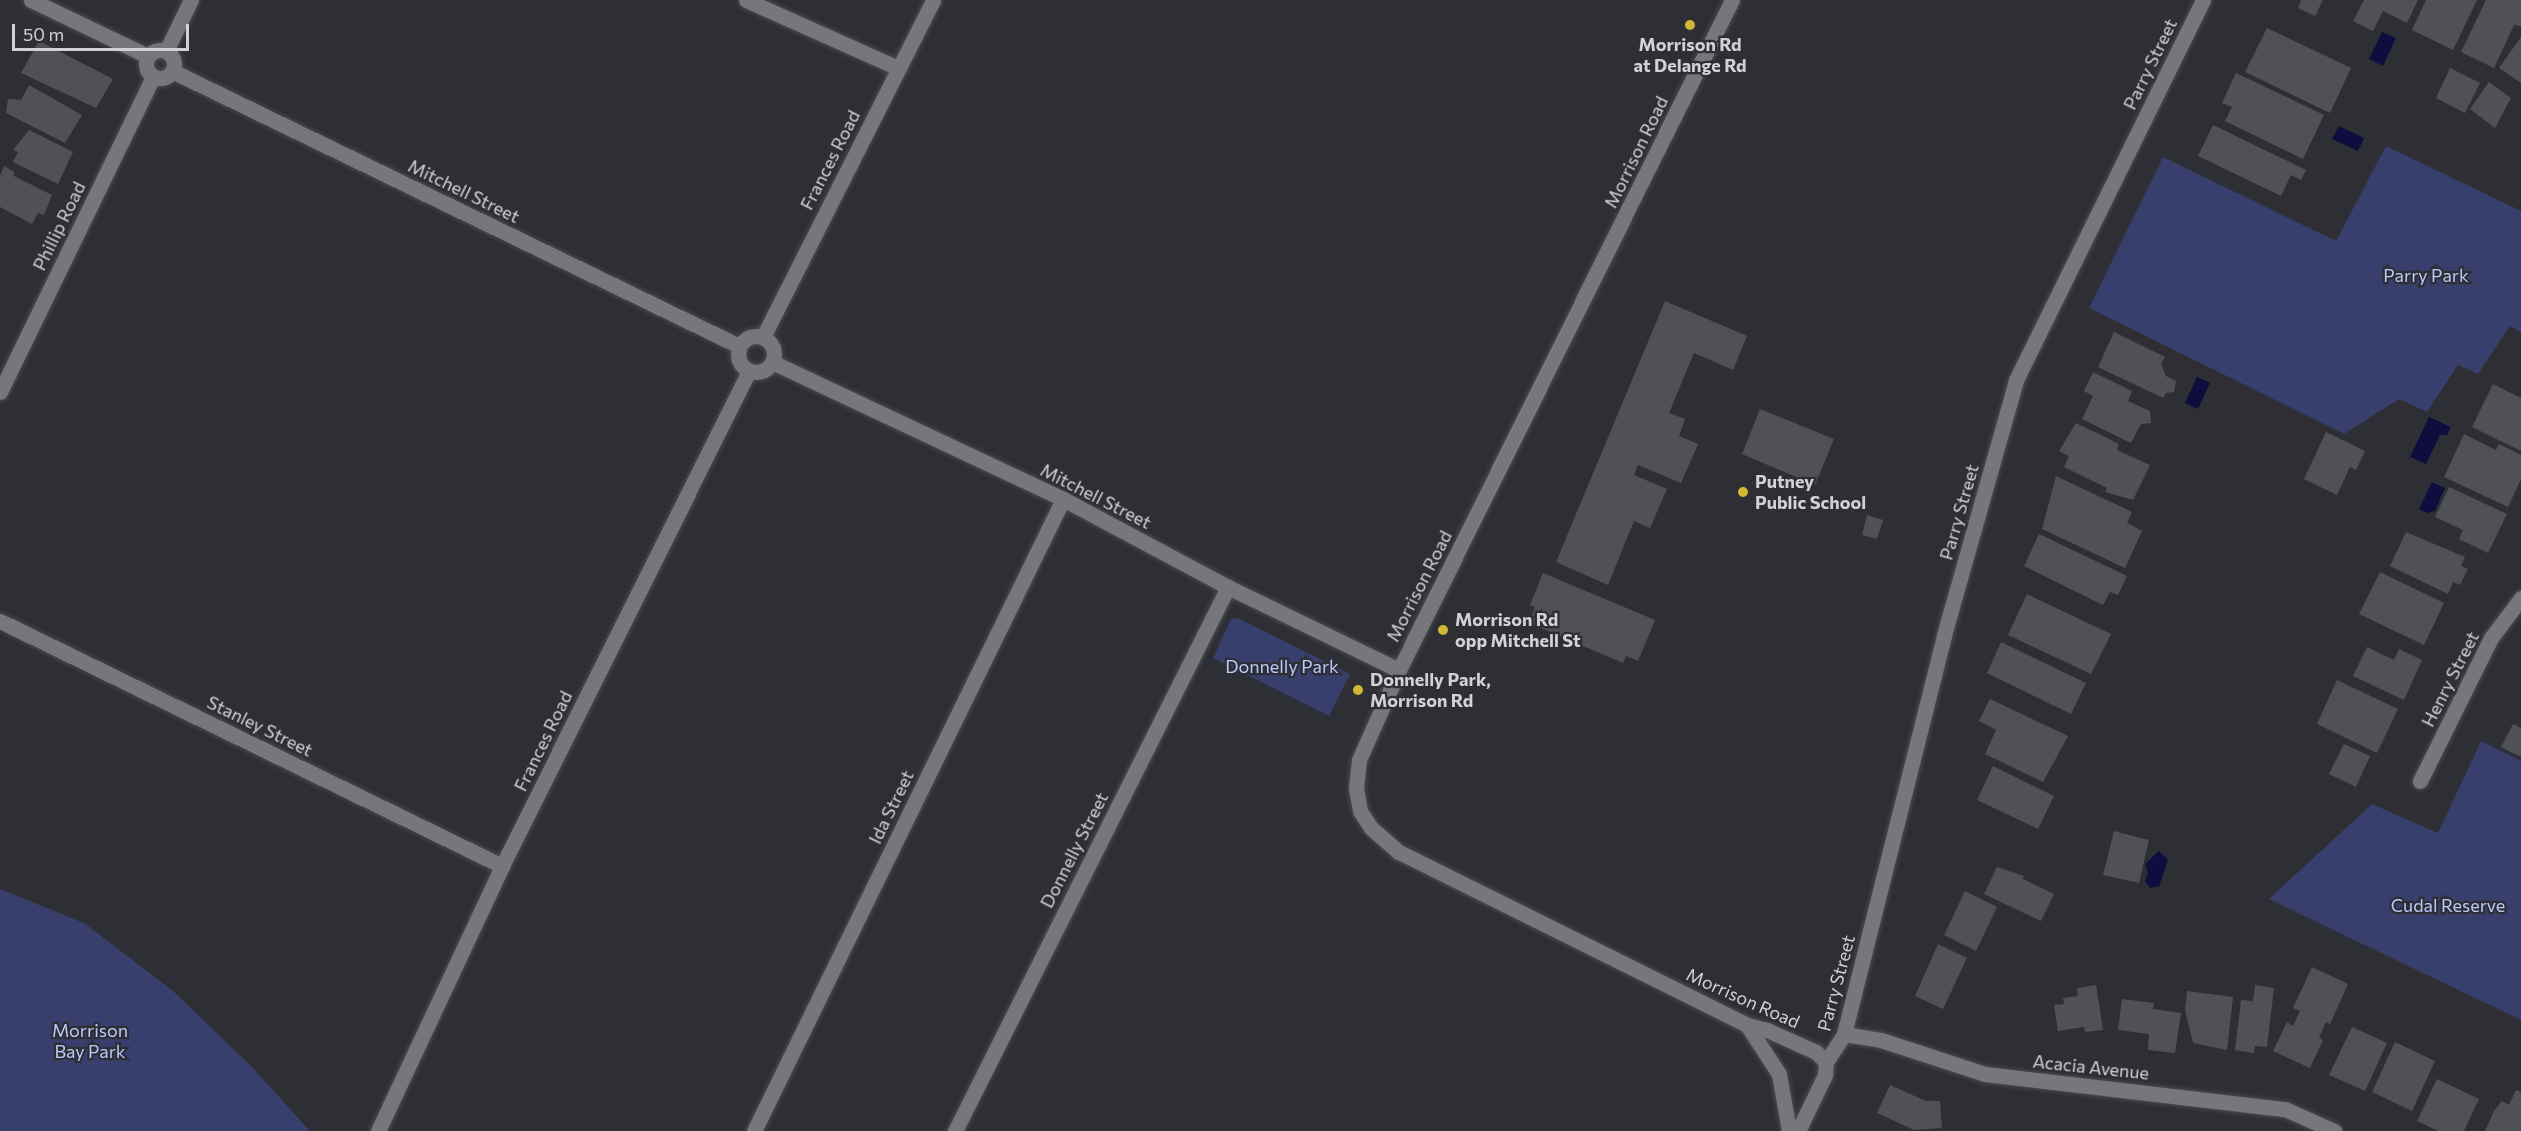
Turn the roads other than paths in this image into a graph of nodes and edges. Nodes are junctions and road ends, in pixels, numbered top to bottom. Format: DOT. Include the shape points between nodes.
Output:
graph roads {
  1 [pos="31,0"];
  2 [pos="191,0"];
  3 [pos="746,0"];
  4 [pos="933,0"];
  5 [pos="1732,0"];
  6 [pos="2203,0"];
  7 [pos="166,51"];
  8 [pos="148,56"];
  9 [pos="898,68"];
  10 [pos="172,71"];
  11 [pos="153,77"];
  12 [pos="763,337"];
  13 [pos="739,346"];
  14 [pos="771,362"];
  15 [pos="749,371"];
  16 [pos="0,392"];
  17 [pos="1063,499"];
  18 [pos="1228,587"];
  19 [pos="2521,598"];
  20 [pos="0,621"];
  21 [pos="1399,670"];
  22 [pos="2420,781"];
  23 [pos="502,866"];
  24 [pos="1747,1025"];
  25 [pos="1844,1034"];
  26 [pos="1826,1062"];
  27 [pos="378,1131"];
  28 [pos="754,1131"];
  29 [pos="955,1131"];
  30 [pos="1789,1131"];
  31 [pos="1798,1131"];
  32 [pos="2334,1131"];
  1 -- 8 [label="street"];
  2 -- 7 [label="street"];
  3 -- 9 [label="street"];
  4 -- 9 [label="street, Frances Road"];
  5 -- 21 [label="street, Morrison Road"];
  6 -- 25 [label="street, Parry Street" via="2016,380 1944,634"];
  7 -- 8 [label="street" via="156,50"];
  7 -- 10 [label="street" via="172,58"];
  8 -- 11 [label="street" via="146,65"];
  9 -- 12 [label="street, Frances Road"];
  10 -- 11 [label="street" via="161,79"];
  10 -- 13 [label="street, Mitchell Street"];
  11 -- 16 [label="street, Phillip Road"];
  12 -- 13 [label="street" via="751,336"];
  12 -- 14 [label="street" via="774,351"];
  13 -- 15 [label="street" via="739,361"];
  14 -- 15 [label="street" via="763,370"];
  14 -- 17 [label="street, Mitchell Street"];
  15 -- 23 [label="street, Frances Road"];
  17 -- 18 [label="street, Mitchell Street"];
  17 -- 28 [label="street, Ida Street"];
  18 -- 21 [label="street, Mitchell Street"];
  18 -- 29 [label="street, Donnelly Street"];
  19 -- 22 [label="street, Henry Street" via="2491,638"];
  20 -- 23 [label="street, Stanley Street"];
  21 -- 24 [label="street, Morrison Road" via="1359,760 1356,788 1360,811 1383,841"];
  23 -- 27 [label="street, Frances Road"];
  24 -- 26 [label="street, Morrison Road" via="1797,1043"];
  24 -- 30 [label="street" via="1779,1074"];
  25 -- 26 [label="street, Parry Street"];
  25 -- 32 [label="street, Acacia Avenue" via="1881,1040 1985,1074 2285,1109"];
  26 -- 31 [label="street" via="1825,1075"];
}
